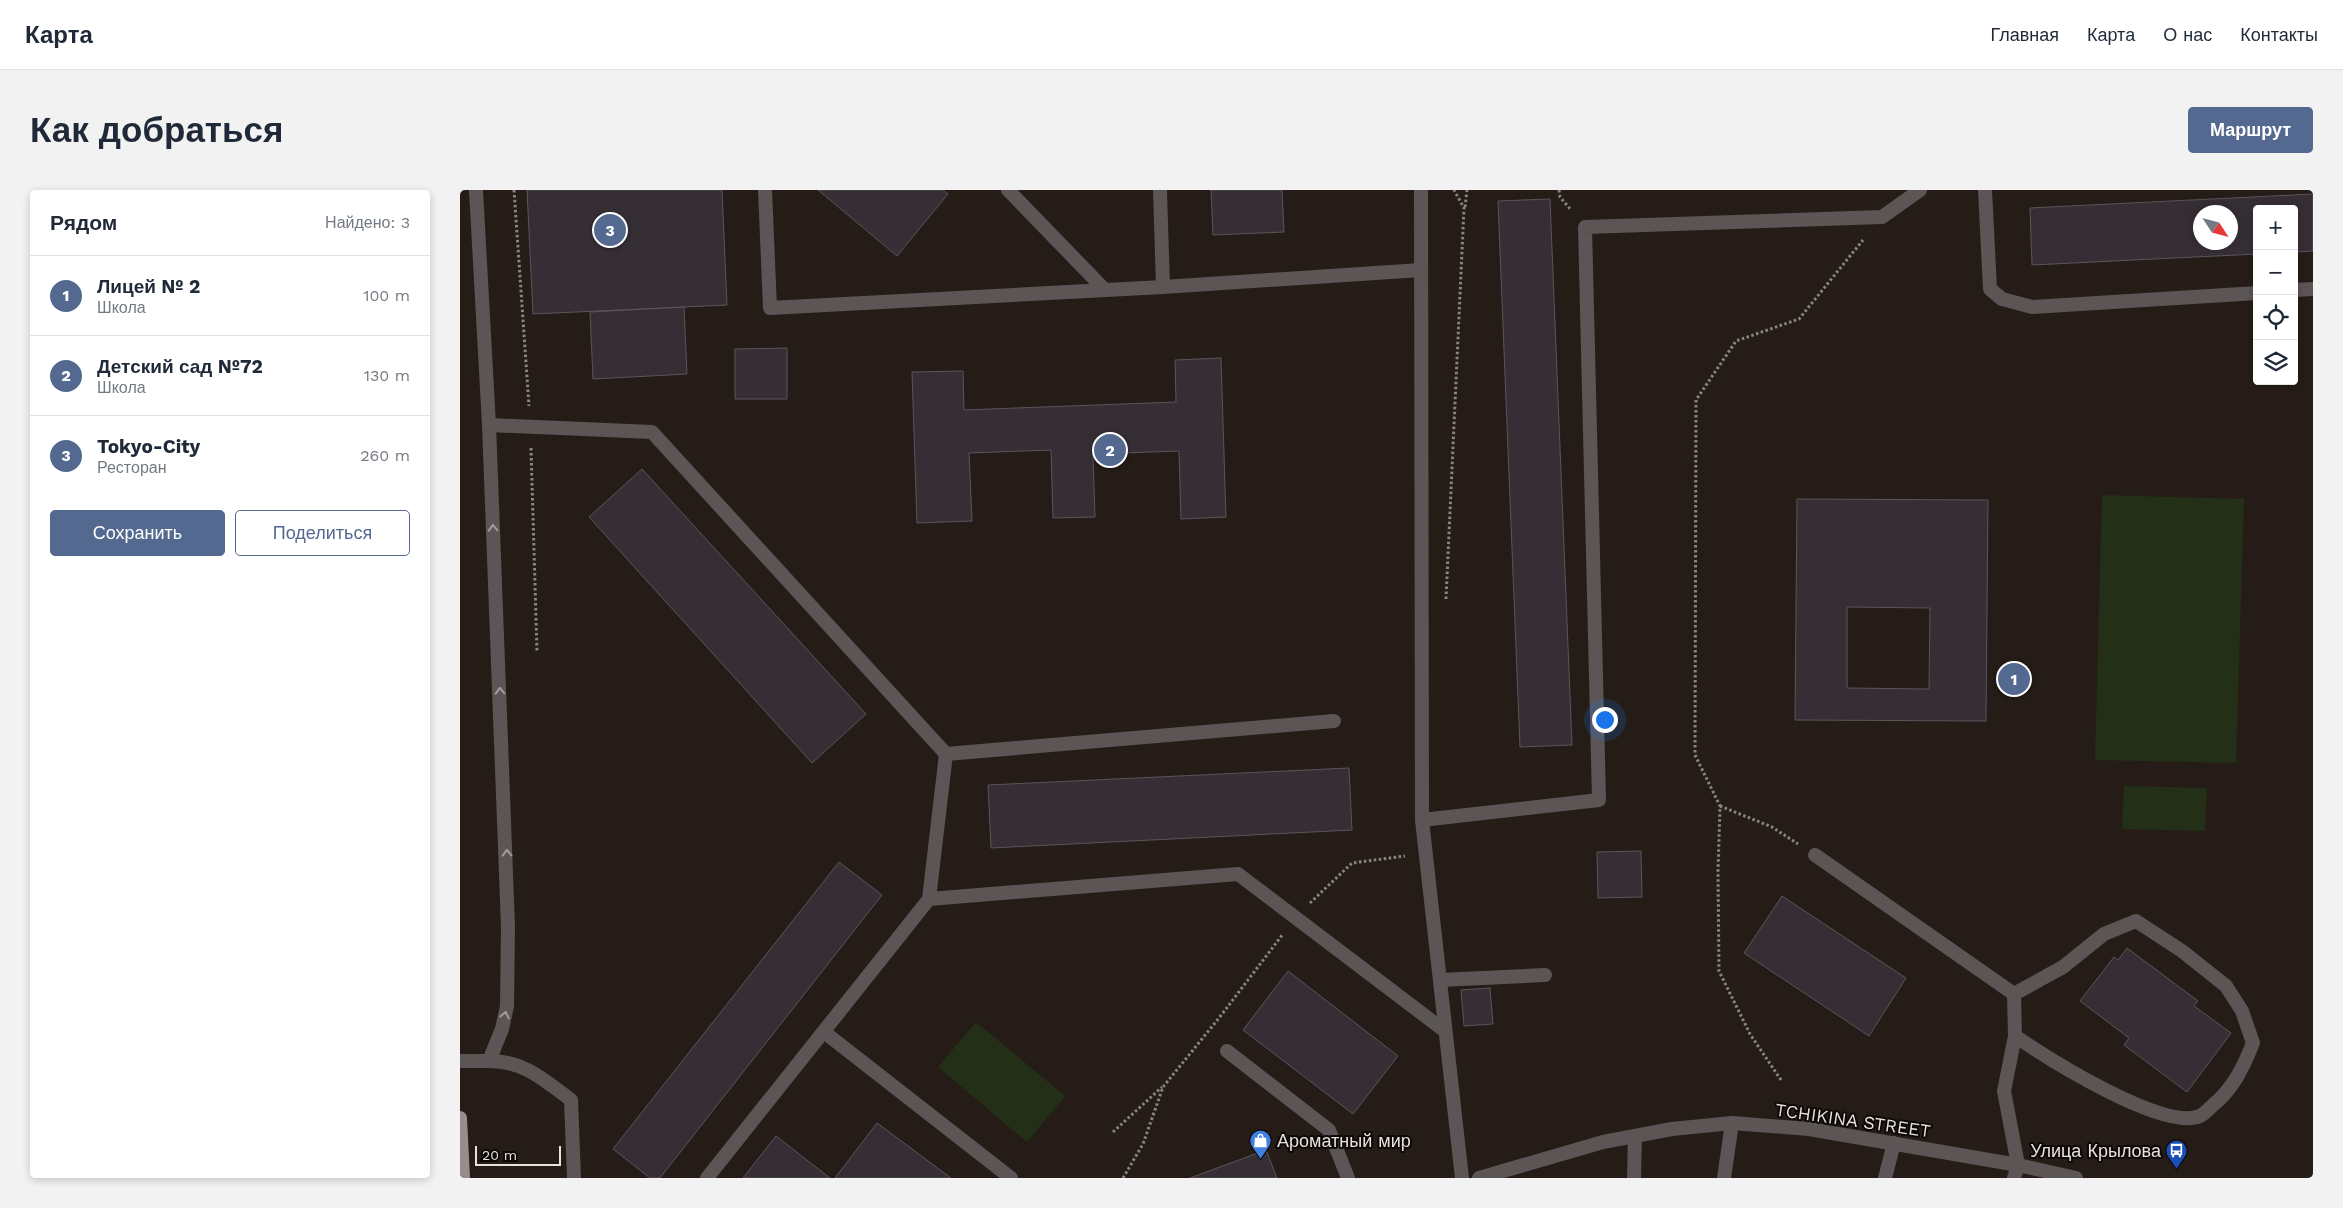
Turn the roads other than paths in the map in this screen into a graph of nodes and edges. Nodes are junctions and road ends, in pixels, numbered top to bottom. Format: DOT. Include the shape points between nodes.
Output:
graph roads {
  1 [pos="476,190"];
  2 [pos="765,190"];
  3 [pos="1008,190"];
  4 [pos="1160,190"];
  5 [pos="1421,190"];
  6 [pos="1920,190"];
  7 [pos="1985,190"];
  8 [pos="1420,270"];
  9 [pos="1163,287"];
  10 [pos="2313,289"];
  11 [pos="1105,290"];
  12 [pos="2298,290"];
  13 [pos="2253,293"];
  14 [pos="489,425"];
  15 [pos="1334,721"];
  16 [pos="946,754"];
  17 [pos="1422,820"];
  18 [pos="1815,855"];
  19 [pos="929,899"];
  20 [pos="1545,975"];
  21 [pos="1440,980"];
  22 [pos="2014,994"];
  23 [pos="1445,1031"];
  24 [pos="824,1032"];
  25 [pos="2015,1036"];
  26 [pos="1227,1051"];
  27 [pos="460,1061"];
  28 [pos="489,1061"];
  29 [pos="460,1118"];
  30 [pos="1732,1123"];
  31 [pos="1635,1136"];
  32 [pos="1894,1143"];
  33 [pos="2016,1172"];
  34 [pos="463,1178"];
  35 [pos="574,1178"];
  36 [pos="707,1178"];
  37 [pos="1010,1178"];
  38 [pos="1348,1178"];
  39 [pos="1462,1178"];
  40 [pos="1479,1178"];
  41 [pos="1634,1178"];
  42 [pos="1724,1178"];
  43 [pos="1885,1178"];
  44 [pos="2076,1178"];
  1 -- 14 [label="street"];
  2 -- 11 [label="street" via="770,308"];
  3 -- 11 [label="street"];
  4 -- 9 [label="street"];
  5 -- 8 [label="street"];
  6 -- 17 [label="street" via="1882,217 1585,227 1599,800"];
  7 -- 13 [label="street" via="1990,290 2002,299 2032,307"];
  8 -- 9 [label="street"];
  8 -- 17 [label="street"];
  9 -- 11 [label="street"];
  10 -- 12 [label="street"];
  14 -- 16 [label="street" via="652,432"];
  28 -- 14 [label="street, one-way" via="507,1006 508,926"];
  15 -- 16 [label="street"];
  16 -- 19 [label="street"];
  17 -- 21 [label="street"];
  18 -- 22 [label="street"];
  19 -- 23 [label="street" via="1238,874"];
  19 -- 24 [label="street"];
  20 -- 21 [label="street"];
  21 -- 23 [label="street"];
  22 -- 25 [label="street"];
  22 -- 25 [label="street" via="2063,967 2104,934 2136,921 2182,951 2226,986 2242,1012 2253,1043 2242,1072 2224,1096 2200,1116 2173,1118 2134,1104 2064,1069"];
  23 -- 39 [label="street"];
  24 -- 36 [label="street"];
  24 -- 37 [label="street"];
  25 -- 33 [label="street" via="2004,1091"];
  26 -- 38 [label="street" via="1329,1130"];
  27 -- 28 [label="street"];
  28 -- 35 [label="street" via="505,1061 526,1068 571,1100"];
  29 -- 34 [label="main road"];
  30 -- 31 [label="street, TCHIKINA STREET"];
  30 -- 32 [label="street, TCHIKINA STREET" via="1809,1129"];
  30 -- 42 [label="street"];
  31 -- 40 [label="street, TCHIKINA STREET" via="1603,1142"];
  31 -- 41 [label="street"];
  32 -- 33 [label="street, TCHIKINA STREET"];
  32 -- 43 [label="street"];
  33 -- 44 [label="street, TCHIKINA STREET"];
}
